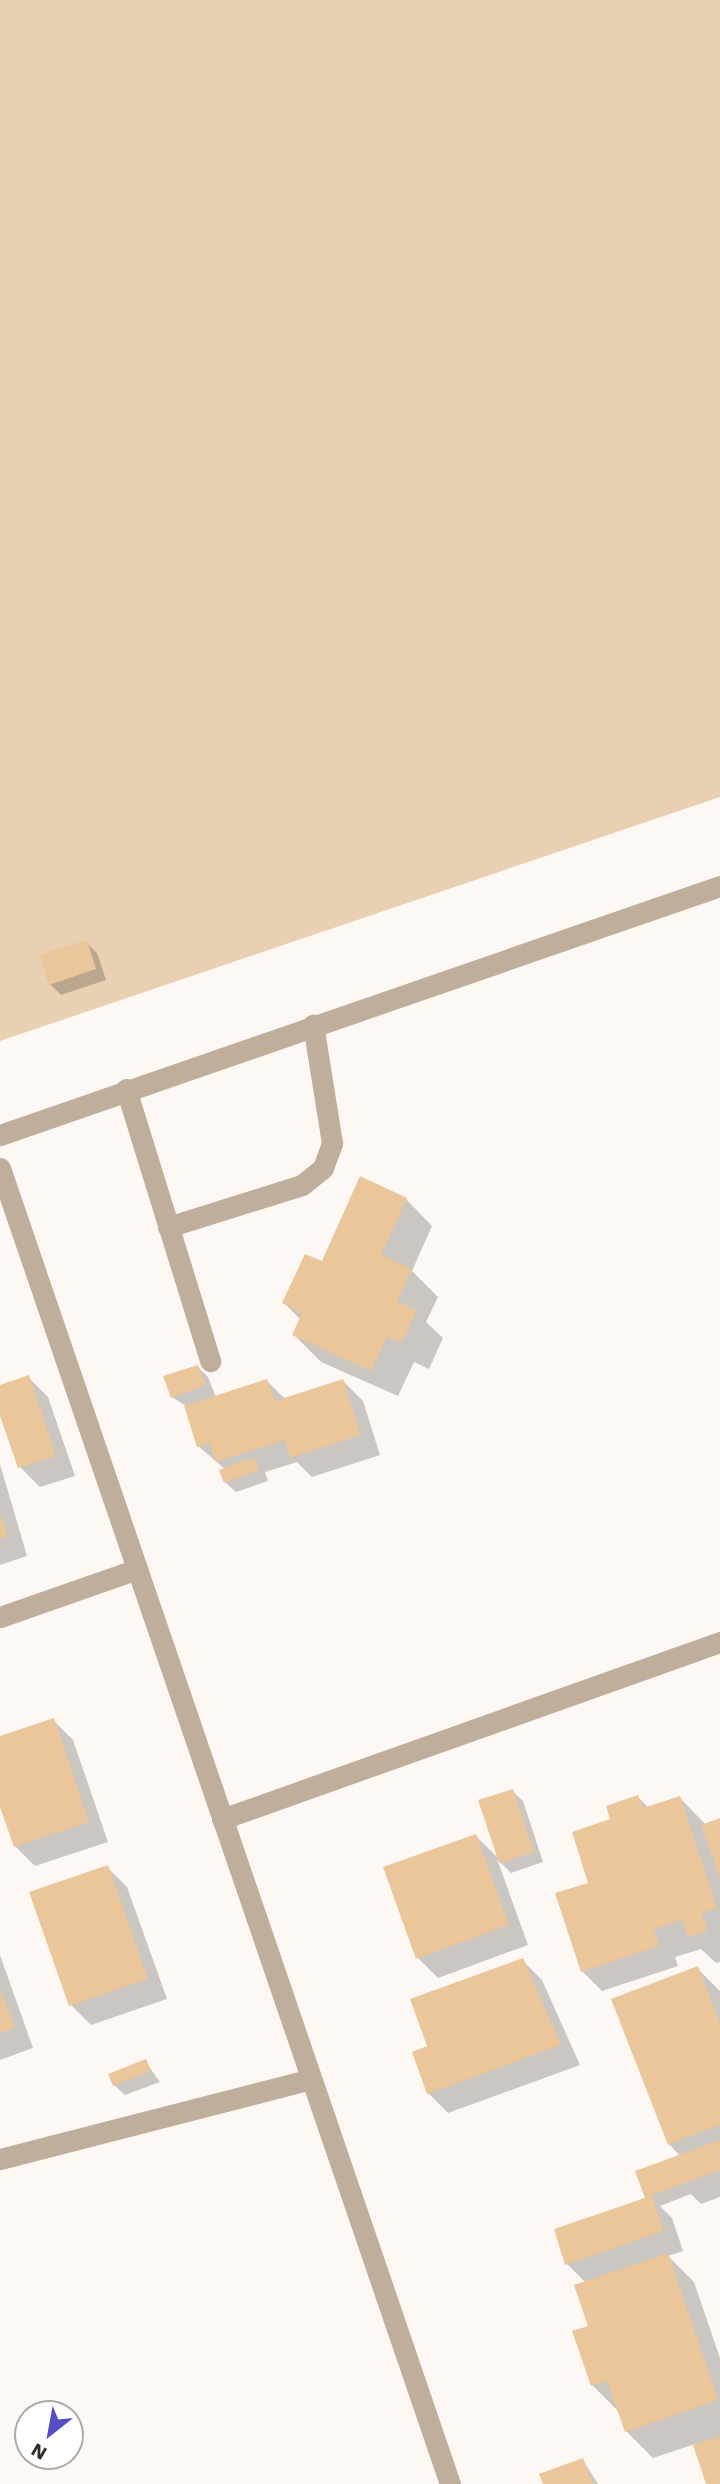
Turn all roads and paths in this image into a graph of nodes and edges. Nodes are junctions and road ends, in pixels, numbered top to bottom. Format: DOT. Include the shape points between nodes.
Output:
graph roads {
  1 [pos="720,886"];
  2 [pos="313,1025"];
  3 [pos="126,1089"];
  4 [pos="0,1135"];
  5 [pos="0,1168"];
  6 [pos="168,1227"];
  7 [pos="210,1361"];
  8 [pos="137,1569"];
  9 [pos="0,1617"];
  10 [pos="720,1642"];
  11 [pos="222,1819"];
  12 [pos="311,2079"];
  13 [pos="0,2159"];
  14 [pos="450,2484"];
  1 -- 2 [label="street"];
  2 -- 3 [label="street"];
  2 -- 6 [label="street" via="332,1143 323,1168 302,1185"];
  3 -- 4 [label="street"];
  3 -- 6 [label="street"];
  5 -- 8 [label="street"];
  6 -- 7 [label="street"];
  8 -- 9 [label="street"];
  8 -- 11 [label="street"];
  10 -- 11 [label="street"];
  11 -- 12 [label="street"];
  12 -- 13 [label="street"];
  12 -- 14 [label="street"];
}
